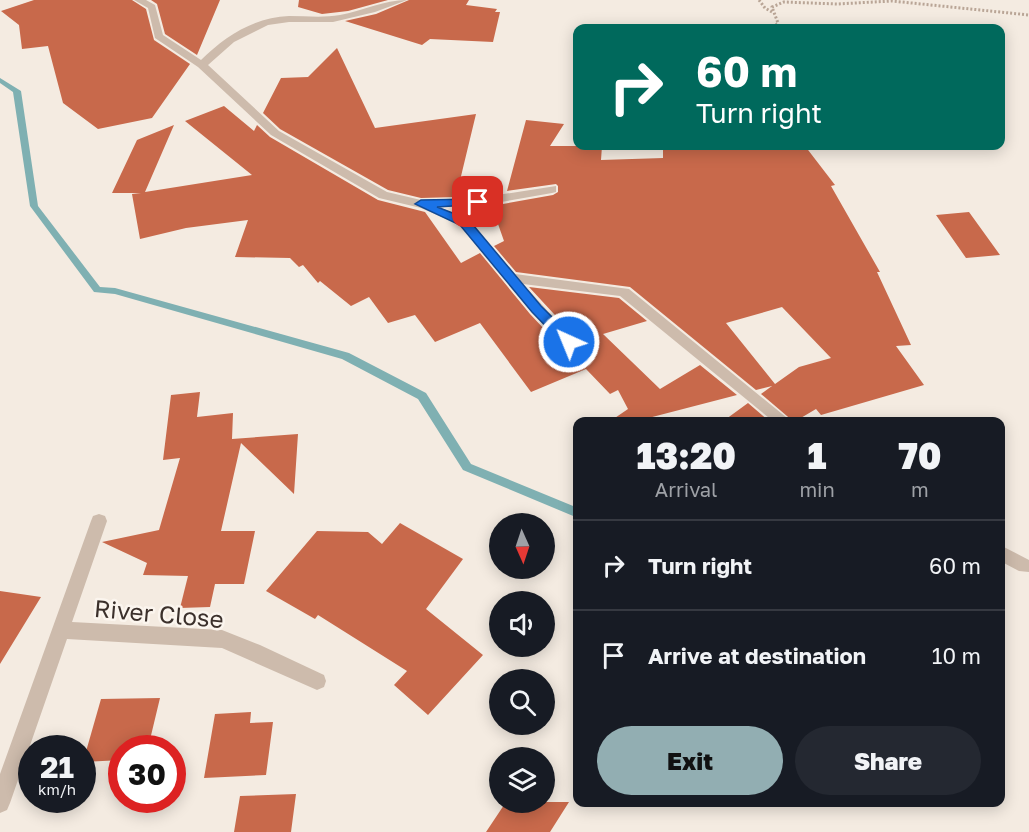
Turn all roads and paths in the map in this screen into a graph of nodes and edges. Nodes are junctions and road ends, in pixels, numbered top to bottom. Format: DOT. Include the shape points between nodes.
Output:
graph roads {
  1 [pos="139,0"];
  2 [pos="402,0"];
  3 [pos="759,0"];
  4 [pos="772,12"];
  5 [pos="1029,15"];
  6 [pos="777,24"];
  7 [pos="202,65"];
  8 [pos="552,189"];
  9 [pos="421,204"];
  10 [pos="510,278"];
  11 [pos="569,342"];
  12 [pos="779,417"];
  13 [pos="99,521"];
  14 [pos="1005,555"];
  15 [pos="1025,566"];
  16 [pos="60,630"];
  17 [pos="317,681"];
  18 [pos="0,803"];
  1 -- 7 [label="street" via="152,7 158,36"];
  2 -- 7 [label="street" via="340,18 273,20 249,28"];
  3 -- 4 [label="path"];
  4 -- 5 [label="path" via="772,7 784,2 892,0"];
  4 -- 6 [label="path"];
  7 -- 9 [label="street" via="275,133 383,195"];
  8 -- 9 [label="street" via="478,202"];
  9 -- 10 [label="street" via="464,222"];
  10 -- 11 [label="street"];
  10 -- 12 [label="street" via="624,292"];
  13 -- 16 [label="street"];
  14 -- 15 [label="street"];
  16 -- 17 [label="street, River Close" via="222,639"];
  16 -- 18 [label="street"];
}
